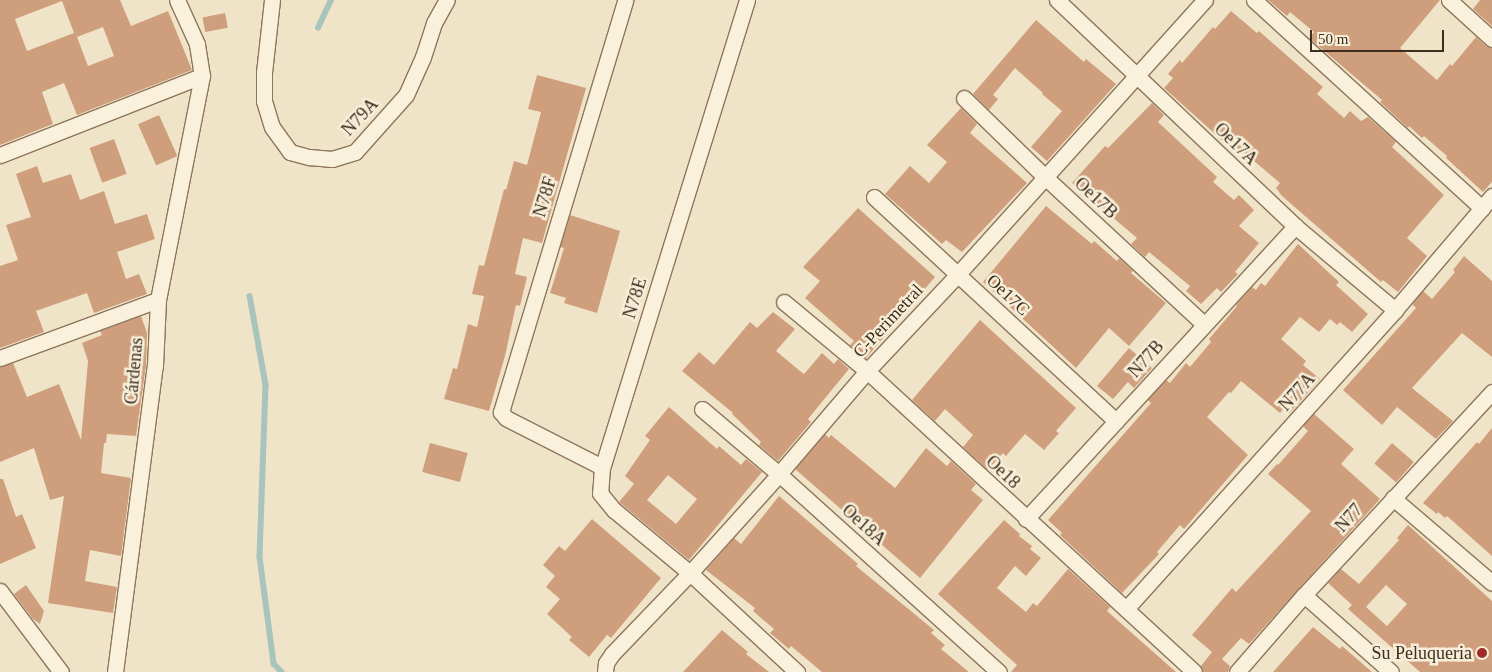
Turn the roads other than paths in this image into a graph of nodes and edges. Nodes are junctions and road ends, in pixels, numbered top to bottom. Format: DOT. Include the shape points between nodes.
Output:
graph roads {
  1 [pos="177,0"];
  2 [pos="272,0"];
  3 [pos="447,0"];
  4 [pos="625,0"];
  5 [pos="747,0"];
  6 [pos="1057,0"];
  7 [pos="1205,0"];
  8 [pos="1254,0"];
  9 [pos="1449,0"];
  10 [pos="1492,39"];
  11 [pos="202,76"];
  12 [pos="1137,76"];
  13 [pos="964,98"];
  14 [pos="0,156"];
  15 [pos="1045,177"];
  16 [pos="1492,196"];
  17 [pos="874,198"];
  18 [pos="1482,208"];
  19 [pos="1296,226"];
  20 [pos="958,274"];
  21 [pos="158,300"];
  22 [pos="784,302"];
  23 [pos="1395,310"];
  24 [pos="1204,324"];
  25 [pos="0,358"];
  26 [pos="867,371"];
  27 [pos="1489,402"];
  28 [pos="702,409"];
  29 [pos="1116,421"];
  30 [pos="602,467"];
  31 [pos="779,474"];
  32 [pos="1393,498"];
  33 [pos="1026,519"];
  34 [pos="690,573"];
  35 [pos="1492,583"];
  36 [pos="0,592"];
  37 [pos="1304,595"];
  38 [pos="1126,609"];
  39 [pos="61,672"];
  40 [pos="115,672"];
  41 [pos="605,672"];
  42 [pos="797,672"];
  43 [pos="999,672"];
  44 [pos="1194,672"];
  45 [pos="1238,672"];
  46 [pos="1391,672"];
  1 -- 11 [label="street, Cárdenas" via="197,44"];
  2 -- 3 [label="street, N79A" via="264,72 264,101 272,127 290,152 309,158 332,159 355,152 406,95 434,23"];
  4 -- 30 [label="street, N78F" via="501,405 501,412 506,418"];
  5 -- 30 [label="street, N78E"];
  6 -- 12 [label="street, Oe17A"];
  7 -- 12 [label="street, C-Perimetral"];
  8 -- 18 [label="street"];
  9 -- 10 [label="street"];
  11 -- 14 [label="street"];
  11 -- 21 [label="street, Cárdenas"];
  12 -- 15 [label="street, C-Perimetral"];
  12 -- 19 [label="street, Oe17A"];
  13 -- 15 [label="street, Oe17B"];
  15 -- 20 [label="street, C-Perimetral"];
  15 -- 24 [label="street, Oe17B"];
  16 -- 18 [label="street, N77A"];
  17 -- 20 [label="street, Oe17C"];
  18 -- 23 [label="street, N77A"];
  19 -- 23 [label="street, Oe17A"];
  19 -- 24 [label="street, N77B"];
  20 -- 26 [label="street, C-Perimetral"];
  20 -- 29 [label="street, Oe17C"];
  21 -- 25 [label="street"];
  21 -- 40 [label="street, Cárdenas" via="155,366"];
  22 -- 26 [label="street, Oe18"];
  23 -- 38 [label="street, N77A"];
  24 -- 29 [label="street, N77B"];
  26 -- 31 [label="street, C-Perimetral"];
  26 -- 33 [label="street, Oe18"];
  27 -- 32 [label="street, N77"];
  28 -- 31 [label="street, Oe18A"];
  29 -- 33 [label="street, N77B"];
  30 -- 34 [label="street, N78E" via="600,493 614,510"];
  31 -- 34 [label="street, C-Perimetral"];
  31 -- 43 [label="street, Oe18A"];
  32 -- 35 [label="street"];
  32 -- 37 [label="street, N77"];
  33 -- 38 [label="street, Oe18"];
  34 -- 41 [label="street, C-Perimetral" via="612,654"];
  34 -- 42 [label="street, N78E"];
  36 -- 39 [label="street"];
  37 -- 45 [label="street, N77"];
  37 -- 46 [label="street"];
  38 -- 44 [label="street, Oe18"];
}
